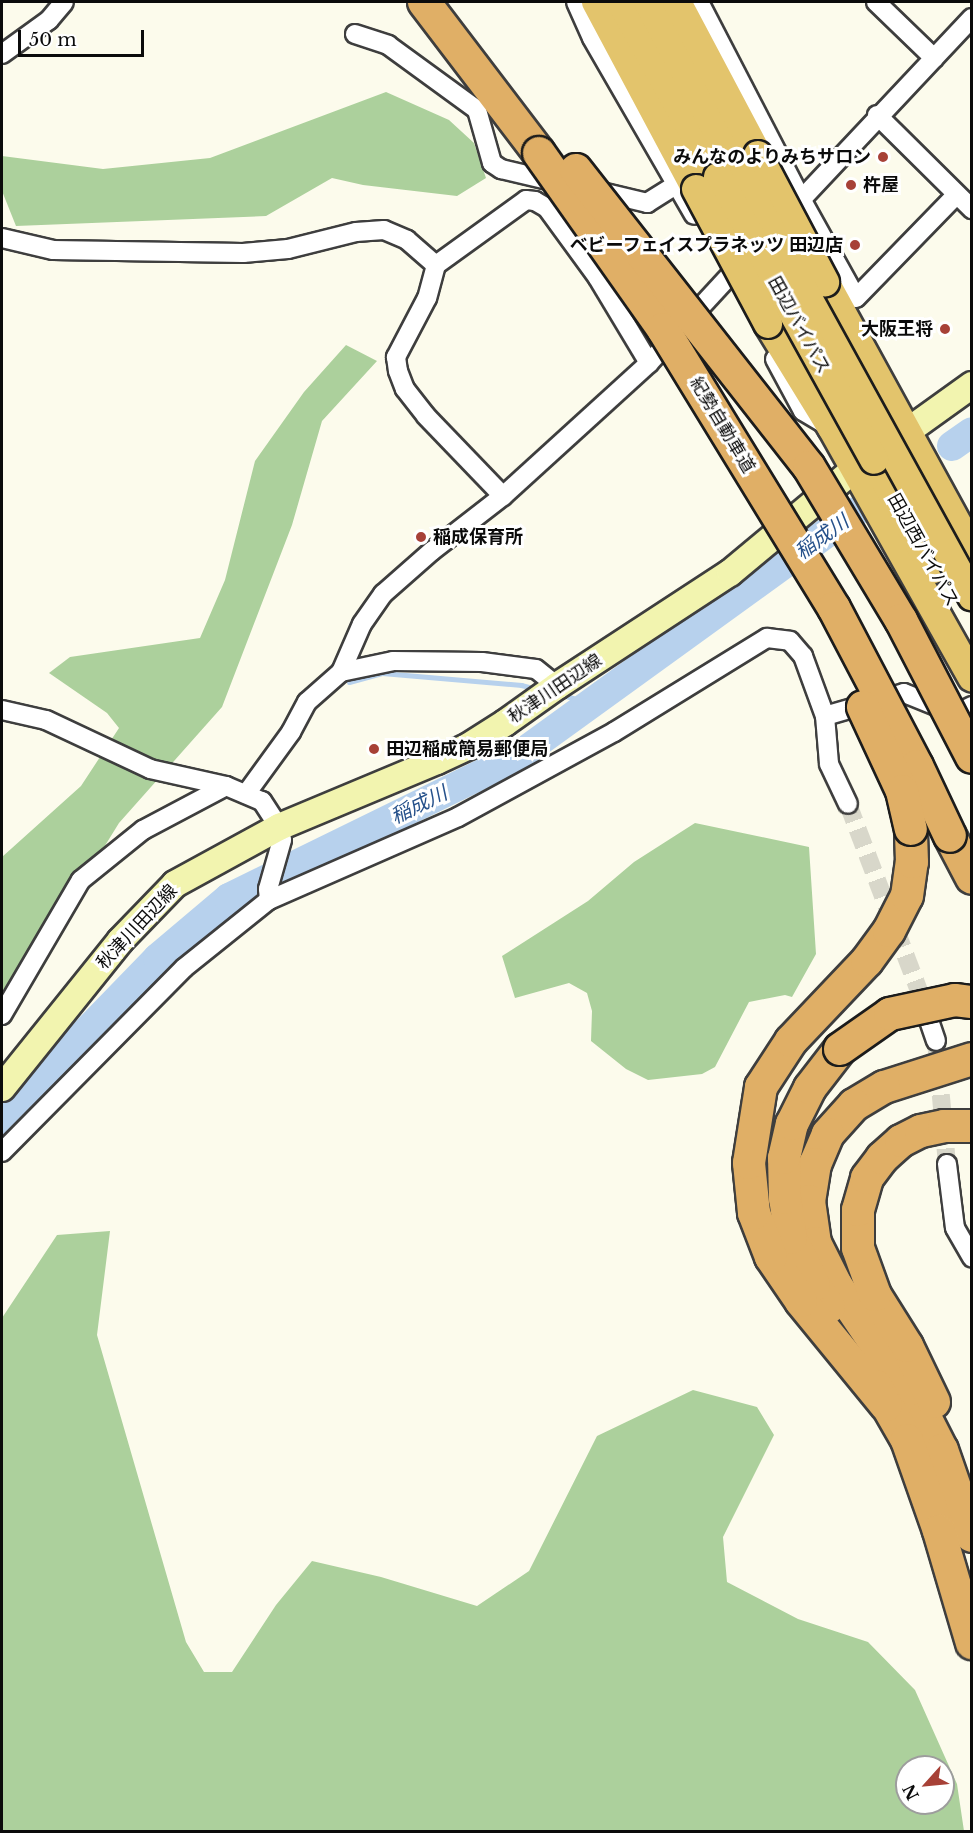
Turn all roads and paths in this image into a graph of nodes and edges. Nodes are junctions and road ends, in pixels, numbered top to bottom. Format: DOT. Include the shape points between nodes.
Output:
graph roads {
  1 [pos="64,2"];
  2 [pos="425,2"];
  3 [pos="576,2"];
  4 [pos="596,2"];
  5 [pos="621,2"];
  6 [pos="648,2"];
  7 [pos="677,2"];
  8 [pos="699,2"];
  9 [pos="876,2"];
  10 [pos="972,18"];
  11 [pos="355,34"];
  12 [pos="2,54"];
  13 [pos="934,58"];
  14 [pos="877,115"];
  15 [pos="546,147"];
  16 [pos="717,175"];
  17 [pos="956,195"];
  18 [pos="801,199"];
  19 [pos="972,209"];
  20 [pos="2,238"];
  21 [pos="436,265"];
  22 [pos="730,275"];
  23 [pos="649,363"];
  24 [pos="972,385"];
  25 [pos="832,428"];
  26 [pos="880,450"];
  27 [pos="503,496"];
  28 [pos="778,517"];
  29 [pos="972,551"];
  30 [pos="972,596"];
  31 [pos="969,660"];
  32 [pos="341,672"];
  33 [pos="557,686"];
  34 [pos="972,706"];
  35 [pos="2,710"];
  36 [pos="825,716"];
  37 [pos="972,757"];
  38 [pos="226,786"];
  39 [pos="246,794"];
  40 [pos="848,804"];
  41 [pos="281,833"];
  42 [pos="972,878"];
  43 [pos="269,895"];
  44 [pos="920,994"];
  45 [pos="972,1002"];
  46 [pos="2,1015"];
  47 [pos="936,1041"];
  48 [pos="972,1059"];
  49 [pos="2,1088"];
  50 [pos="972,1126"];
  51 [pos="2,1152"];
  52 [pos="947,1164"];
  53 [pos="972,1257"];
  54 [pos="886,1405"];
  55 [pos="972,1492"];
  56 [pos="972,1536"];
  57 [pos="972,1643"];
  1 -- 12 [label="street" via="49,20"];
  2 -- 15 [label="highway"];
  3 -- 16 [label="street" via="592,38"];
  4 -- 16 [label="highway"];
  5 -- 16 [label="highway, 田辺バイパス"];
  6 -- 16 [label="highway, 田辺バイパス"];
  7 -- 16 [label="highway"];
  8 -- 18 [label="street"];
  9 -- 13 [label="street"];
  10 -- 13 [label="street"];
  11 -- 16 [label="street" via="388,45 477,110 492,163 501,169 648,203"];
  13 -- 14 [label="street"];
  14 -- 17 [label="street"];
  14 -- 18 [label="street"];
  15 -- 28 [label="highway, 紀勢自動車道, bridge"];
  15 -- 37 [label="highway, bridge" via="809,467 901,620"];
  16 -- 22 [label="street"];
  16 -- 25 [label="highway, bridge" via="768,324"];
  16 -- 26 [label="highway, 田辺バイパス, bridge"];
  16 -- 26 [label="highway, bridge" via="825,282"];
  17 -- 18 [label="street" via="856,298"];
  17 -- 19 [label="street"];
  18 -- 22 [label="street"];
  20 -- 21 [label="street" via="53,250 243,253 288,249 356,232 384,230 407,240"];
  21 -- 23 [label="street" via="526,200 535,201 547,208 598,278"];
  21 -- 27 [label="street" via="427,298 396,357 398,371 405,389 426,416"];
  22 -- 23 [label="street"];
  22 -- 25 [label="street" via="802,411"];
  23 -- 27 [label="street"];
  24 -- 26 [label="main road, 秋津川田辺線"];
  25 -- 26 [label="highway"];
  26 -- 29 [label="highway"];
  26 -- 30 [label="highway, 田辺西バイパス, bridge"];
  26 -- 31 [label="highway, 田辺西バイパス"];
  26 -- 33 [label="main road, 秋津川田辺線" via="730,573"];
  27 -- 32 [label="street" via="383,594 362,624"];
  28 -- 42 [label="highway, 紀勢自動車道, bridge" via="834,608"];
  28 -- 54 [label="highway, bridge" via="804,586 902,791 911,829 912,862 907,896 889,931 867,961 791,1041 761,1088 750,1163 754,1213 771,1257 801,1301"];
  32 -- 33 [label="street" via="393,661 482,662 536,669"];
  32 -- 39 [label="street" via="307,702 291,732"];
  33 -- 41 [label="main road, 秋津川田辺線" via="469,746"];
  34 -- 36 [label="street" via="964,710 939,707 904,693"];
  35 -- 38 [label="street" via="46,720 150,769"];
  36 -- 40 [label="street" via="829,764"];
  36 -- 43 [label="street" via="803,656 790,641 767,638 614,732 458,817"];
  38 -- 39 [label="street"];
  38 -- 46 [label="street" via="143,830 81,880"];
  39 -- 41 [label="street" via="262,801"];
  41 -- 43 [label="street"];
  41 -- 49 [label="main road, 秋津川田辺線" via="175,884 120,941"];
  43 -- 51 [label="street" via="184,968"];
  44 -- 47 [label="street"];
  45 -- 54 [label="highway, bridge" via="955,1000 890,1014 840,1049 810,1088 792,1124 784,1158 791,1238 814,1285 856,1347"];
  48 -- 56 [label="highway" via="884,1087 854,1105 828,1134 815,1164 809,1201 815,1243 831,1275 925,1417 942,1450"];
  50 -- 55 [label="highway" via="944,1125 901,1142 867,1178 858,1210 858,1248 875,1295 907,1346 959,1454"];
  52 -- 53 [label="street" via="955,1228"];
  54 -- 57 [label="highway" via="907,1440"];
}
